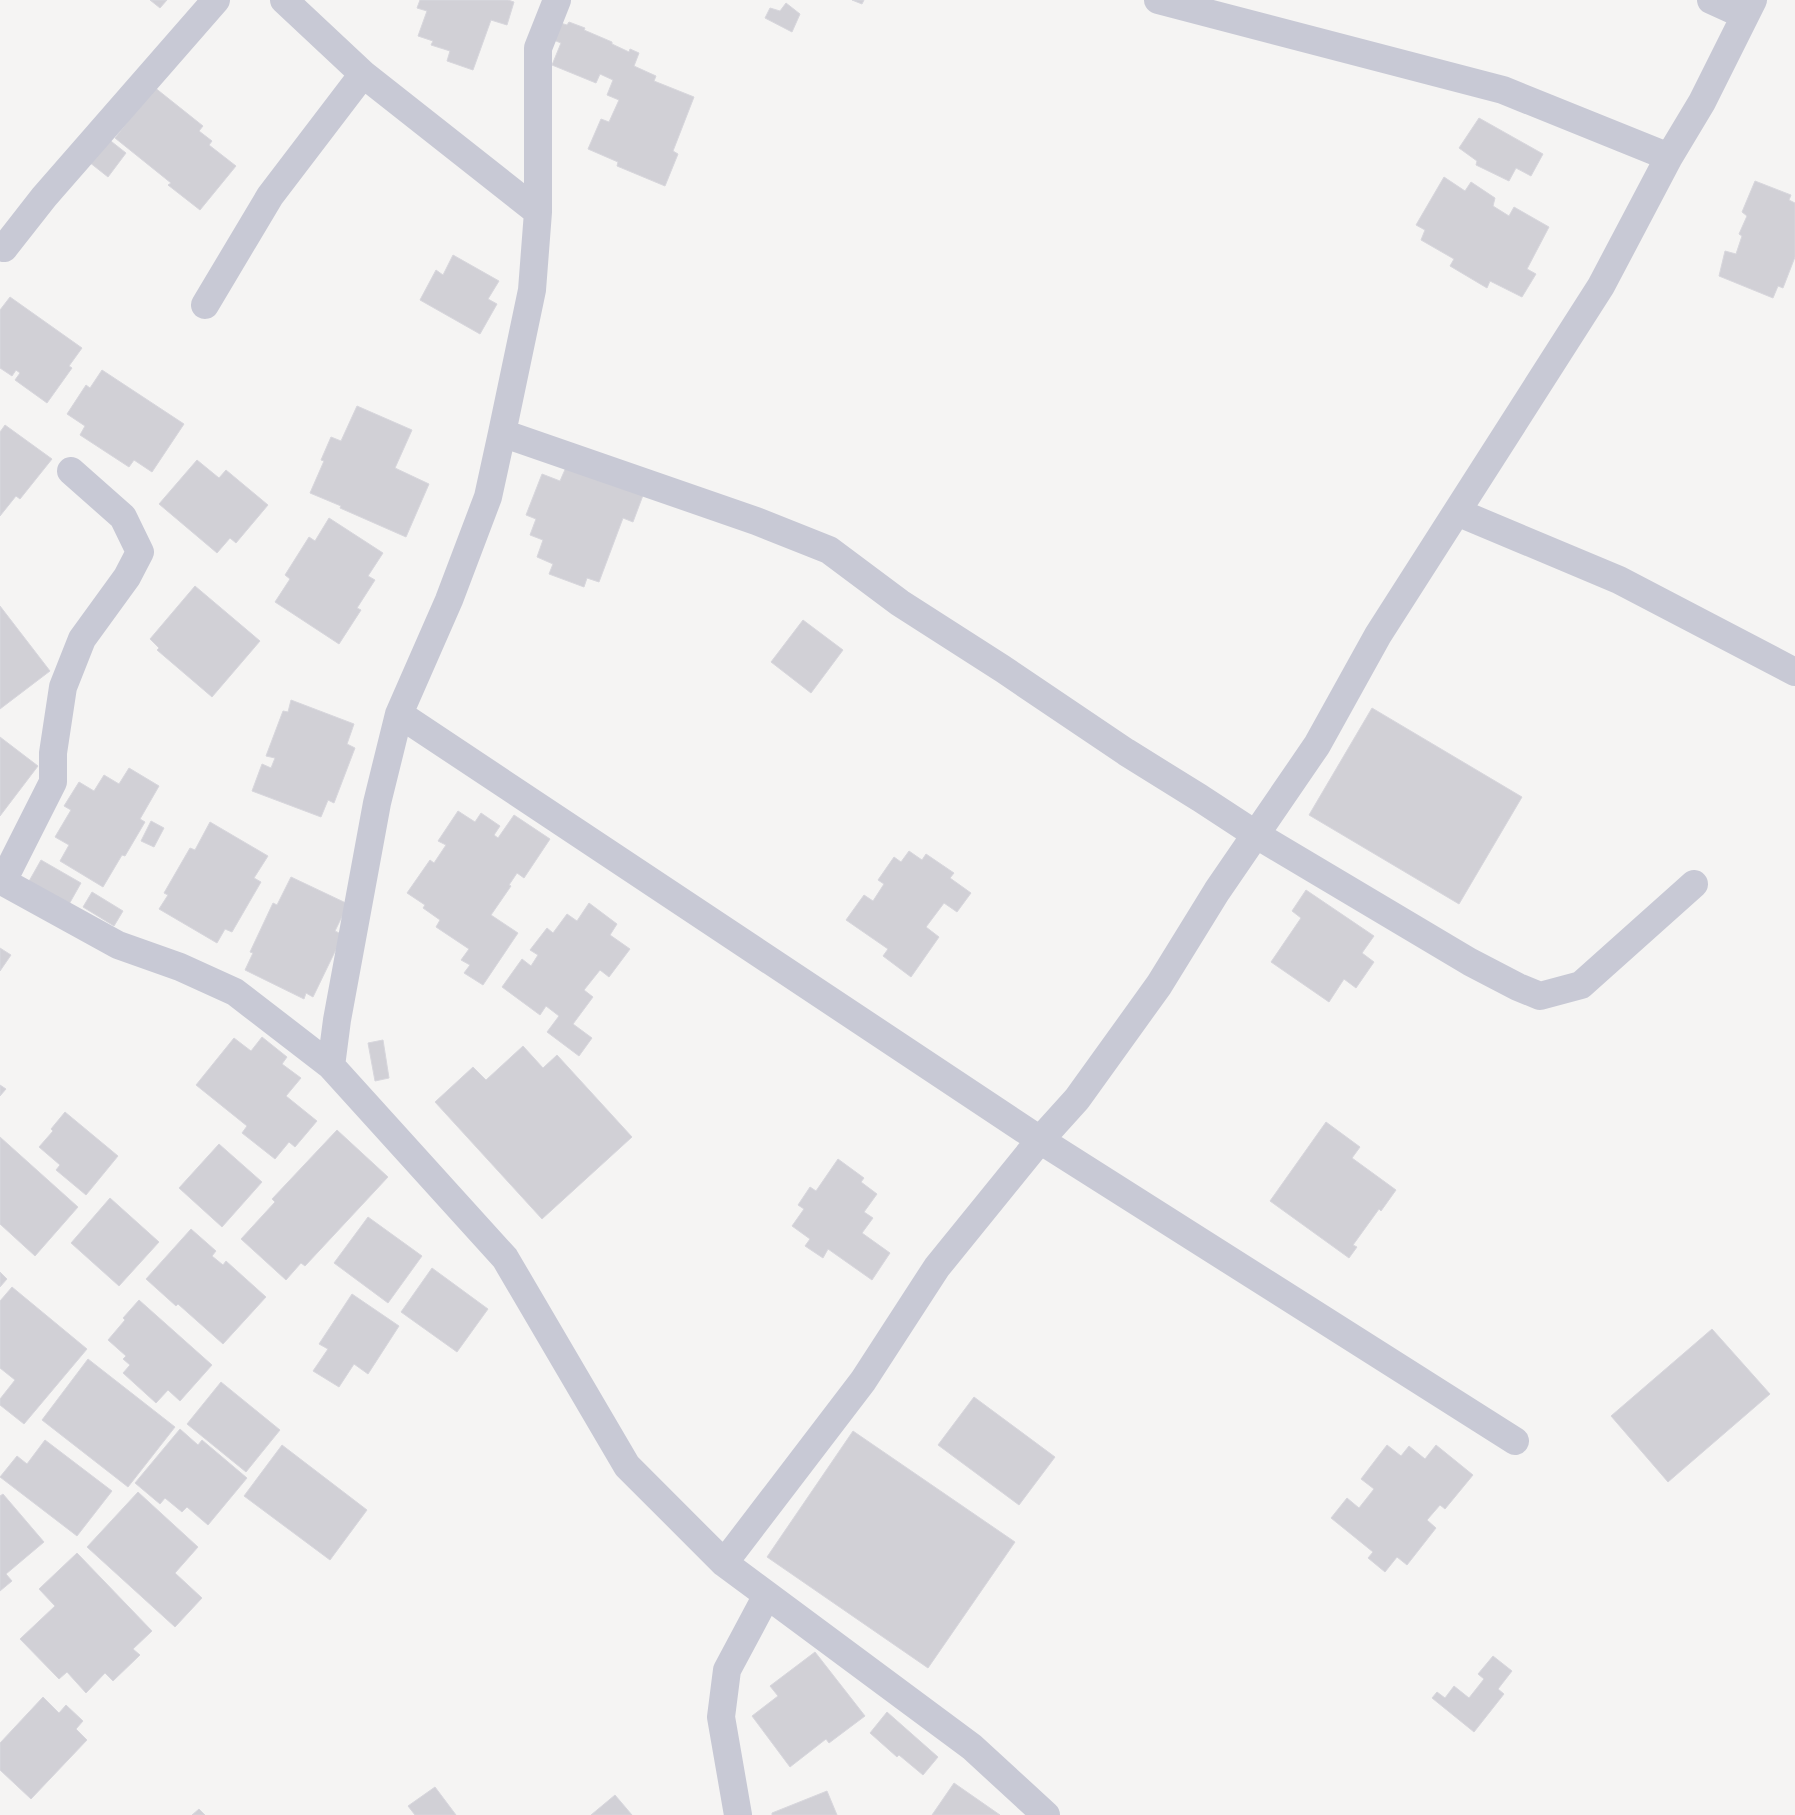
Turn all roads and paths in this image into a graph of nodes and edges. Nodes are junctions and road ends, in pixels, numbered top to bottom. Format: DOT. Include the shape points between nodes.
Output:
graph roads {
  1 [pos="216,0"];
  2 [pos="284,0"];
  3 [pos="557,0"];
  4 [pos="1158,0"];
  5 [pos="1711,0"];
  6 [pos="1748,7"];
  7 [pos="363,74"];
  8 [pos="1668,157"];
  9 [pos="538,212"];
  10 [pos="4,248"];
  11 [pos="205,305"];
  12 [pos="502,433"];
  13 [pos="71,471"];
  14 [pos="1457,512"];
  15 [pos="1795,672"];
  16 [pos="399,714"];
  17 [pos="1255,834"];
  18 [pos="1,881"];
  19 [pos="1694,884"];
  20 [pos="332,1066"];
  21 [pos="1040,1140"];
  22 [pos="1515,1441"];
  23 [pos="724,1563"];
  24 [pos="767,1595"];
  25 [pos="738,1815"];
  26 [pos="1046,1815"];
  1 -- 10 [label="street" via="44,197"];
  2 -- 7 [label="street"];
  3 -- 9 [label="street" via="538,48"];
  4 -- 8 [label="street" via="1503,90"];
  5 -- 6 [label="street"];
  6 -- 8 [label="street" via="1702,102"];
  7 -- 9 [label="street"];
  7 -- 11 [label="street" via="270,196"];
  8 -- 14 [label="street" via="1601,286"];
  9 -- 12 [label="street" via="532,290"];
  12 -- 16 [label="street" via="488,497 449,600"];
  12 -- 17 [label="street" via="830,550 900,602"];
  13 -- 18 [label="street" via="123,517 140,552 127,577 82,639 64,686 54,745 53,782"];
  14 -- 15 [label="street" via="1619,580"];
  14 -- 17 [label="street" via="1378,635 1317,745"];
  16 -- 20 [label="street" via="378,803 337,1020"];
  16 -- 21 [label="street"];
  17 -- 19 [label="street" via="1470,962 1540,996 1580,985"];
  17 -- 21 [label="street" via="1159,985 1077,1099"];
  18 -- 20 [label="street" via="118,945 180,967 235,992"];
  20 -- 23 [label="street" via="505,1258 627,1466"];
  21 -- 22 [label="street"];
  21 -- 23 [label="street" via="937,1267 863,1381"];
  23 -- 24 [label="street"];
  24 -- 25 [label="street" via="727,1670 721,1717"];
  24 -- 26 [label="street" via="972,1747"];
}
